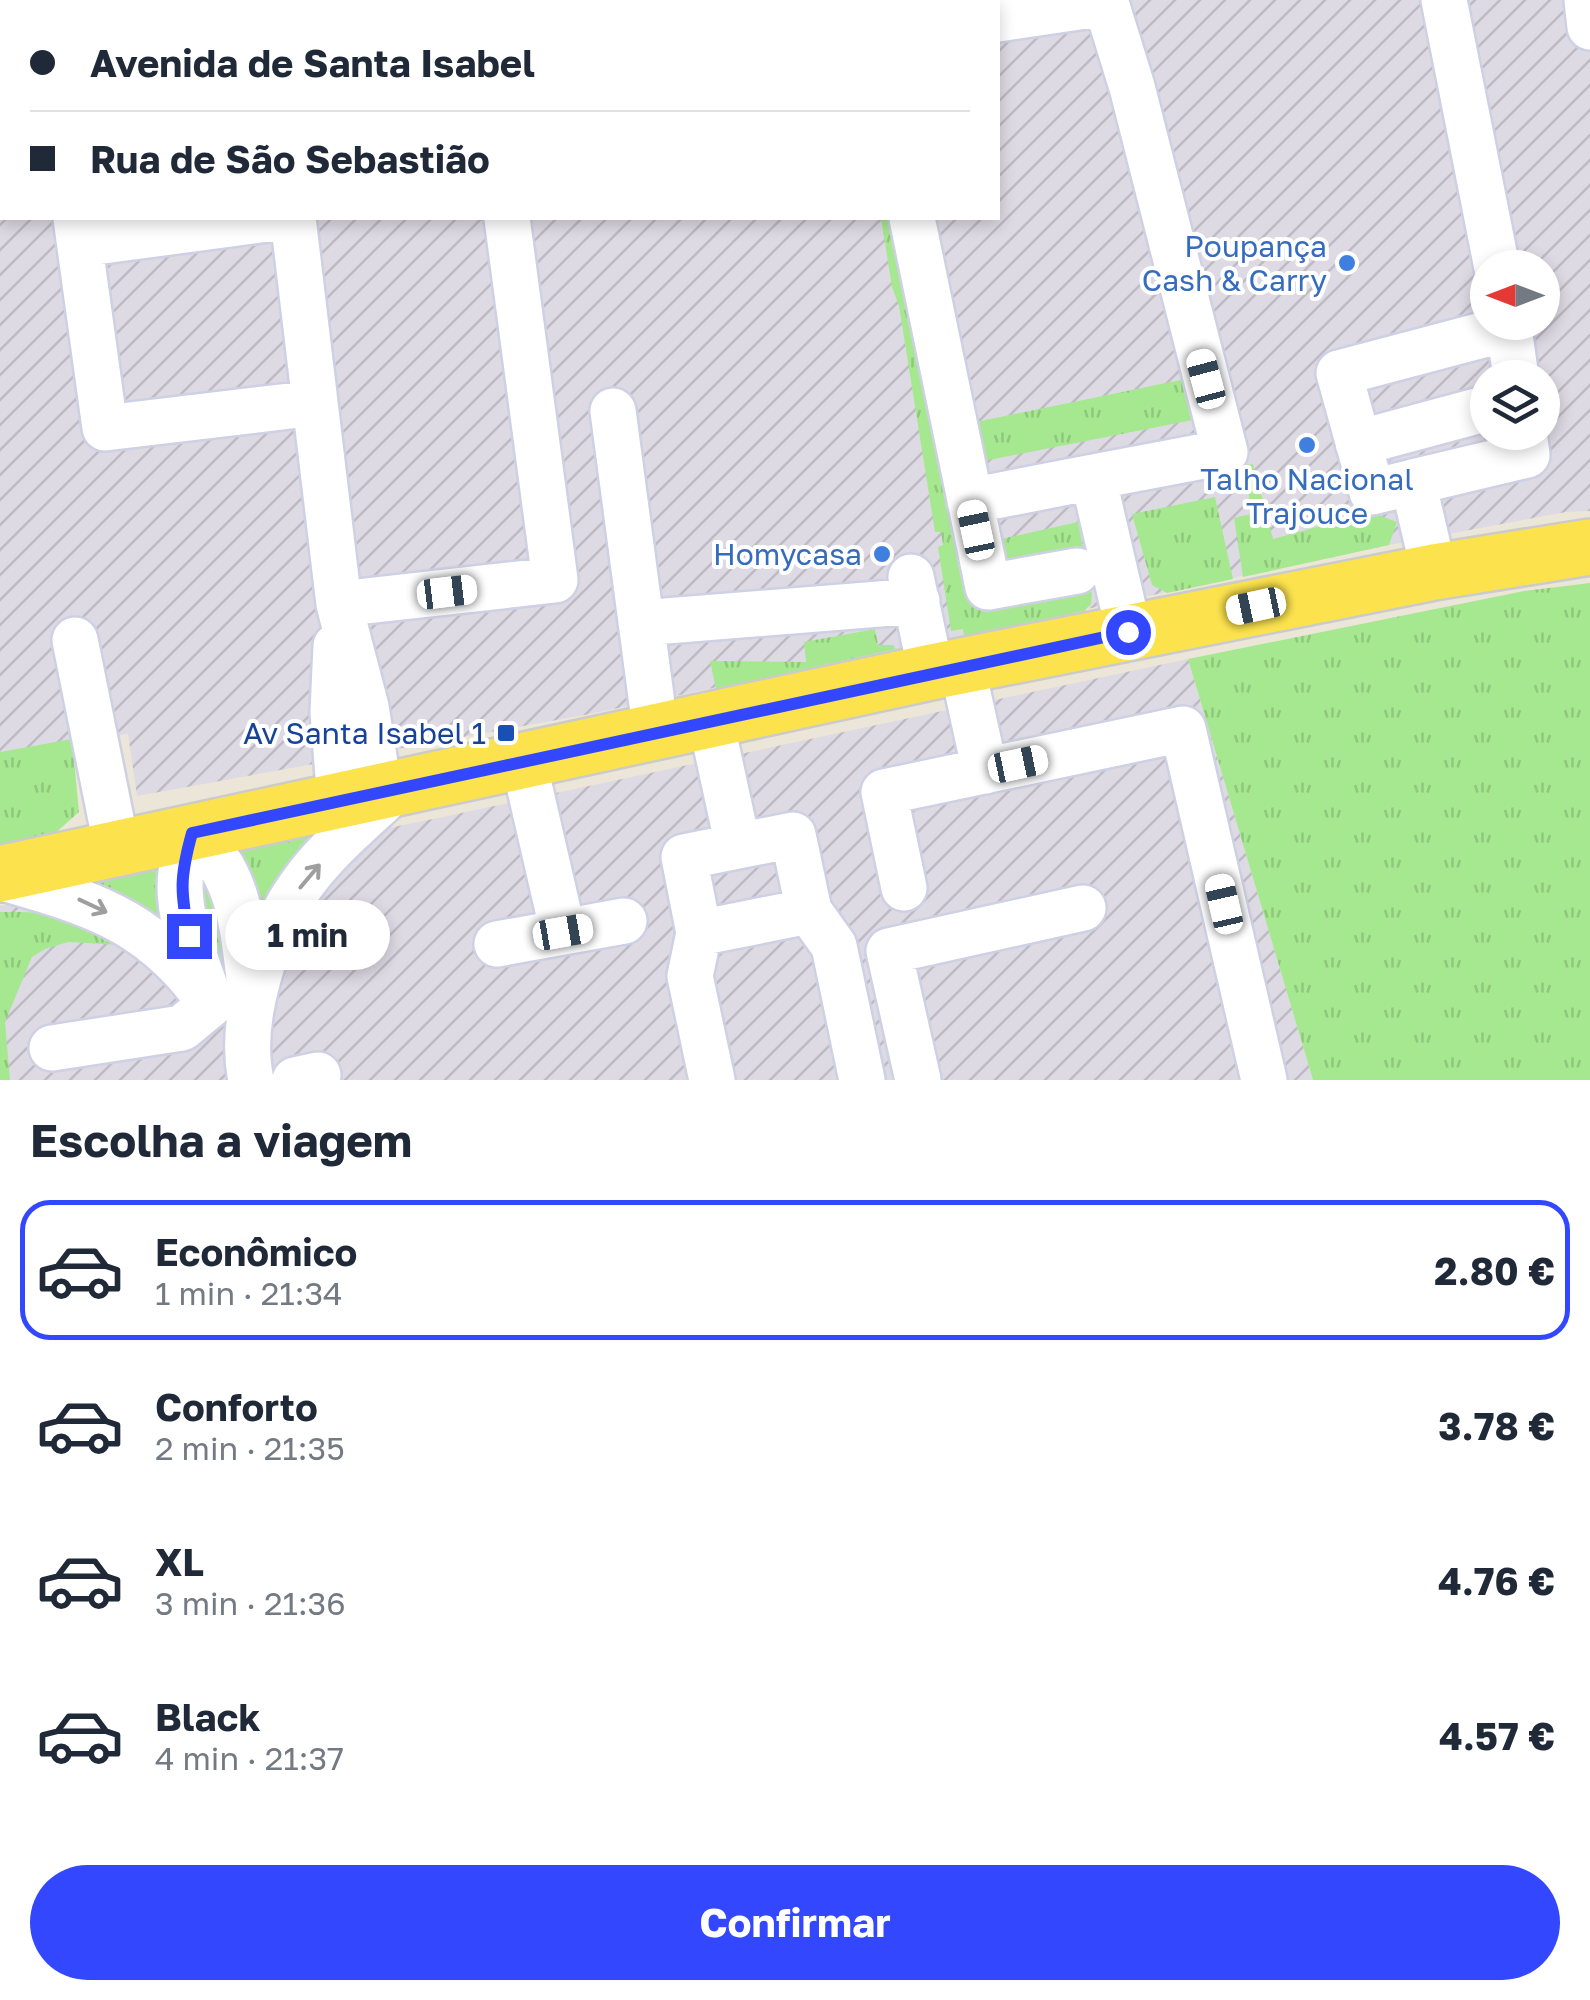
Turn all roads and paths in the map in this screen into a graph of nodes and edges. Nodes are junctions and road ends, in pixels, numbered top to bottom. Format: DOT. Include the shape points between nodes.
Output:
graph roads {
  1 [pos="1444,0"];
  2 [pos="1587,0"];
  3 [pos="1000,19"];
  4 [pos="1590,27"];
  5 [pos="243,220"];
  6 [pos="293,220"];
  7 [pos="506,220"];
  8 [pos="912,220"];
  9 [pos="78,230"];
  10 [pos="1494,250"];
  11 [pos="1470,336"];
  12 [pos="315,402"];
  13 [pos="613,411"];
  14 [pos="1470,413"];
  15 [pos="1358,443"];
  16 [pos="1526,450"];
  17 [pos="1093,478"];
  18 [pos="1413,482"];
  19 [pos="970,501"];
  20 [pos="1590,546"];
  21 [pos="1077,571"];
  22 [pos="1434,572"];
  23 [pos="339,604"];
  24 [pos="641,623"];
  25 [pos="1128,632"];
  26 [pos="75,640"];
  27 [pos="947,669"];
  28 [pos="712,722"];
  29 [pos="656,734"];
  30 [pos="524,763"];
  31 [pos="985,770"];
  32 [pos="371,796"];
  33 [pos="192,833"];
  34 [pos="738,846"];
  35 [pos="117,849"];
  36 [pos="0,875"];
  37 [pos="904,888"];
  38 [pos="1083,908"];
  39 [pos="809,911"];
  40 [pos="624,922"];
  41 [pos="563,932"];
  42 [pos="699,934"];
  43 [pos="498,944"];
  44 [pos="231,1002"];
  45 [pos="52,1048"];
  46 [pos="249,1072"];
  47 [pos="712,1080"];
  48 [pos="862,1080"];
  49 [pos="918,1080"];
  50 [pos="1264,1080"];
  1 -- 10 [label="street"];
  2 -- 4 [label="street"];
  3 -- 17 [label="street" via="1106,4 1225,452"];
  5 -- 9 [label="street"];
  6 -- 12 [label="street"];
  7 -- 23 [label="street" via="555,580"];
  8 -- 19 [label="street"];
  9 -- 12 [label="street" via="105,428"];
  11 -- 15 [label="street" via="1338,373"];
  12 -- 23 [label="street"];
  13 -- 24 [label="street"];
  14 -- 15 [label="street"];
  15 -- 18 [label="street" via="1372,492"];
  16 -- 18 [label="street" via="1527,456"];
  17 -- 19 [label="street"];
  17 -- 25 [label="street"];
  18 -- 22 [label="street"];
  19 -- 21 [label="street" via="988,587"];
  20 -- 22 [label="main road"];
  22 -- 25 [label="main road"];
  23 -- 32 [label="street" via="332,712"];
  24 -- 27 [label="street" via="914,589"];
  24 -- 29 [label="street"];
  25 -- 27 [label="main road"];
  26 -- 35 [label="street"];
  27 -- 28 [label="main road"];
  27 -- 31 [label="street"];
  28 -- 29 [label="main road"];
  28 -- 34 [label="street"];
  29 -- 30 [label="main road"];
  30 -- 32 [label="main road"];
  30 -- 41 [label="street"];
  31 -- 37 [label="street" via="884,792"];
  31 -- 50 [label="street" via="1183,729"];
  32 -- 33 [label="main road"];
  44 -- 32 [label="street, one-way" via="302,884"];
  33 -- 35 [label="main road"];
  33 -- 44 [label="street" via="232,882"];
  34 -- 39 [label="street" via="793,835"];
  34 -- 42 [label="street" via="684,857"];
  35 -- 36 [label="main road"];
  36 -- 44 [label="street, one-way" via="127,922"];
  38 -- 49 [label="street" via="889,951"];
  39 -- 42 [label="street"];
  39 -- 48 [label="street" via="834,946"];
  40 -- 41 [label="street"];
  41 -- 43 [label="street"];
  42 -- 47 [label="street" via="690,976"];
  44 -- 45 [label="street" via="182,1028"];
  44 -- 46 [label="street"];
}
